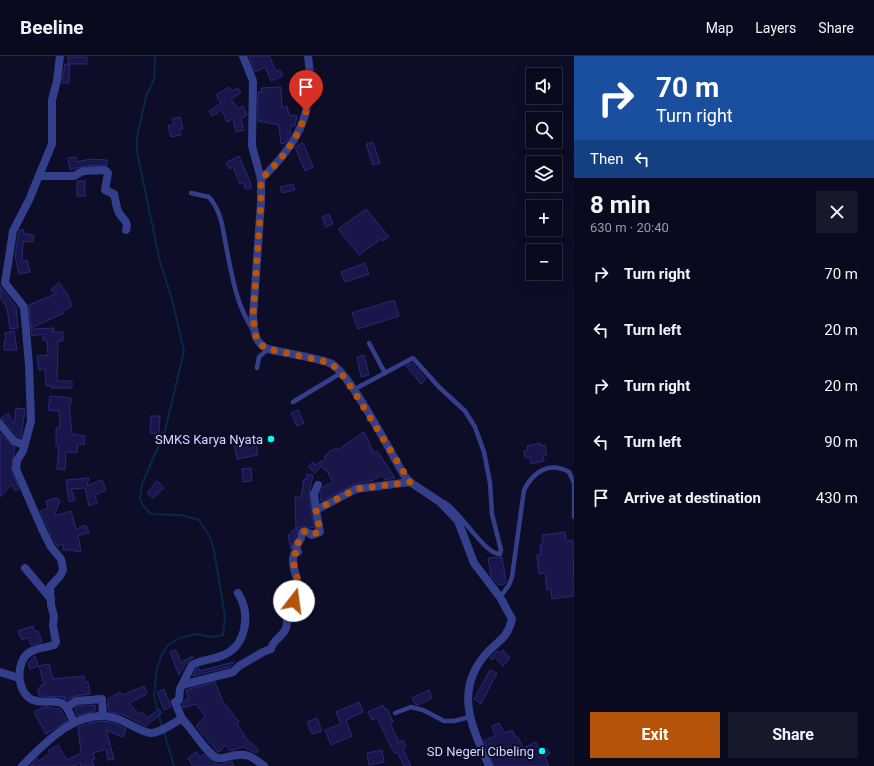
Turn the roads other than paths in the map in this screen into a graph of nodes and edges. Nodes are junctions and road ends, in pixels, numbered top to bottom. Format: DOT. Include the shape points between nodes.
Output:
graph roads {
  1 [pos="60,56"];
  2 [pos="243,56"];
  3 [pos="308,56"];
  4 [pos="39,176"];
  5 [pos="261,179"];
  6 [pos="192,193"];
  7 [pos="126,230"];
  8 [pos="255,333"];
  9 [pos="369,343"];
  10 [pos="268,349"];
  11 [pos="257,368"];
  12 [pos="341,373"];
  13 [pos="385,373"];
  14 [pos="353,390"];
  15 [pos="293,402"];
  16 [pos="0,424"];
  17 [pos="24,445"];
  18 [pos="410,482"];
  19 [pos="574,484"];
  20 [pos="318,485"];
  21 [pos="440,502"];
  22 [pos="316,510"];
  23 [pos="574,517"];
  24 [pos="24,568"];
  25 [pos="238,593"];
  26 [pos="500,597"];
  27 [pos="51,599"];
  28 [pos="0,672"];
  29 [pos="19,678"];
  30 [pos="182,685"];
  31 [pos="67,707"];
  32 [pos="395,713"];
  33 [pos="103,716"];
  34 [pos="470,717"];
  35 [pos="179,720"];
  36 [pos="74,723"];
  37 [pos="22,766"];
  38 [pos="264,766"];
  39 [pos="488,766"];
  1 -- 4 [label="street" via="52,100 52,144"];
  2 -- 5 [label="street" via="253,81 252,146"];
  3 -- 5 [label="street" via="310,89 303,121 288,151"];
  4 -- 7 [label="street" via="74,176 83,170 105,170 108,173 105,190 114,194 119,213 127,223"];
  4 -- 17 [label="street" via="13,231 5,278 7,286 21,300 26,314 31,416"];
  5 -- 8 [label="street" via="253,317"];
  6 -- 8 [label="lane" via="209,197 219,211 234,288 244,317"];
  8 -- 10 [label="street" via="259,344"];
  9 -- 13 [label="lane"];
  10 -- 11 [label="lane" via="259,357"];
  10 -- 12 [label="street" via="331,363"];
  12 -- 14 [label="street"];
  12 -- 15 [label="lane"];
  13 -- 14 [label="lane"];
  13 -- 21 [label="lane" via="413,358 470,418 484,452 492,514 501,552 498,554 491,551 452,508"];
  14 -- 18 [label="street"];
  16 -- 17 [label="street" via="14,441"];
  17 -- 27 [label="street" via="16,469 33,512 50,547 61,559 63,566 60,576 50,586"];
  18 -- 21 [label="street"];
  18 -- 22 [label="street" via="356,489"];
  19 -- 23 [label="lane"];
  19 -- 26 [label="lane" via="569,472 556,467 540,470 528,482 524,490 512,577"];
  20 -- 22 [label="street" via="314,494"];
  21 -- 26 [label="street" via="458,520 474,563"];
  22 -- 30 [label="street" via="320,532 312,534 305,531 301,535 296,547 298,552 294,554 292,561 299,592 297,598 289,602 286,628 272,643 271,649 247,661 233,672"];
  24 -- 27 [label="street"];
  25 -- 30 [label="street" via="245,609 245,628 241,639 233,650 222,656 204,659 192,665"];
  26 -- 34 [label="street" via="512,619 508,633 486,654 471,677 468,698"];
  27 -- 29 [label="street" via="56,642 54,645 37,648 27,654"];
  28 -- 29 [label="street"];
  29 -- 31 [label="street" via="24,692 30,698 43,702 60,702"];
  30 -- 35 [label="street" via="179,700 175,702"];
  31 -- 33 [label="street" via="76,702 102,699"];
  31 -- 36 [label="street"];
  32 -- 34 [label="lane" via="411,707 444,721"];
  33 -- 35 [label="street" via="120,720 146,733 155,733"];
  33 -- 36 [label="street"];
  34 -- 39 [label="street"];
  35 -- 38 [label="street" via="190,726 212,755 223,759 248,754"];
  36 -- 37 [label="street" via="50,740"];
}
